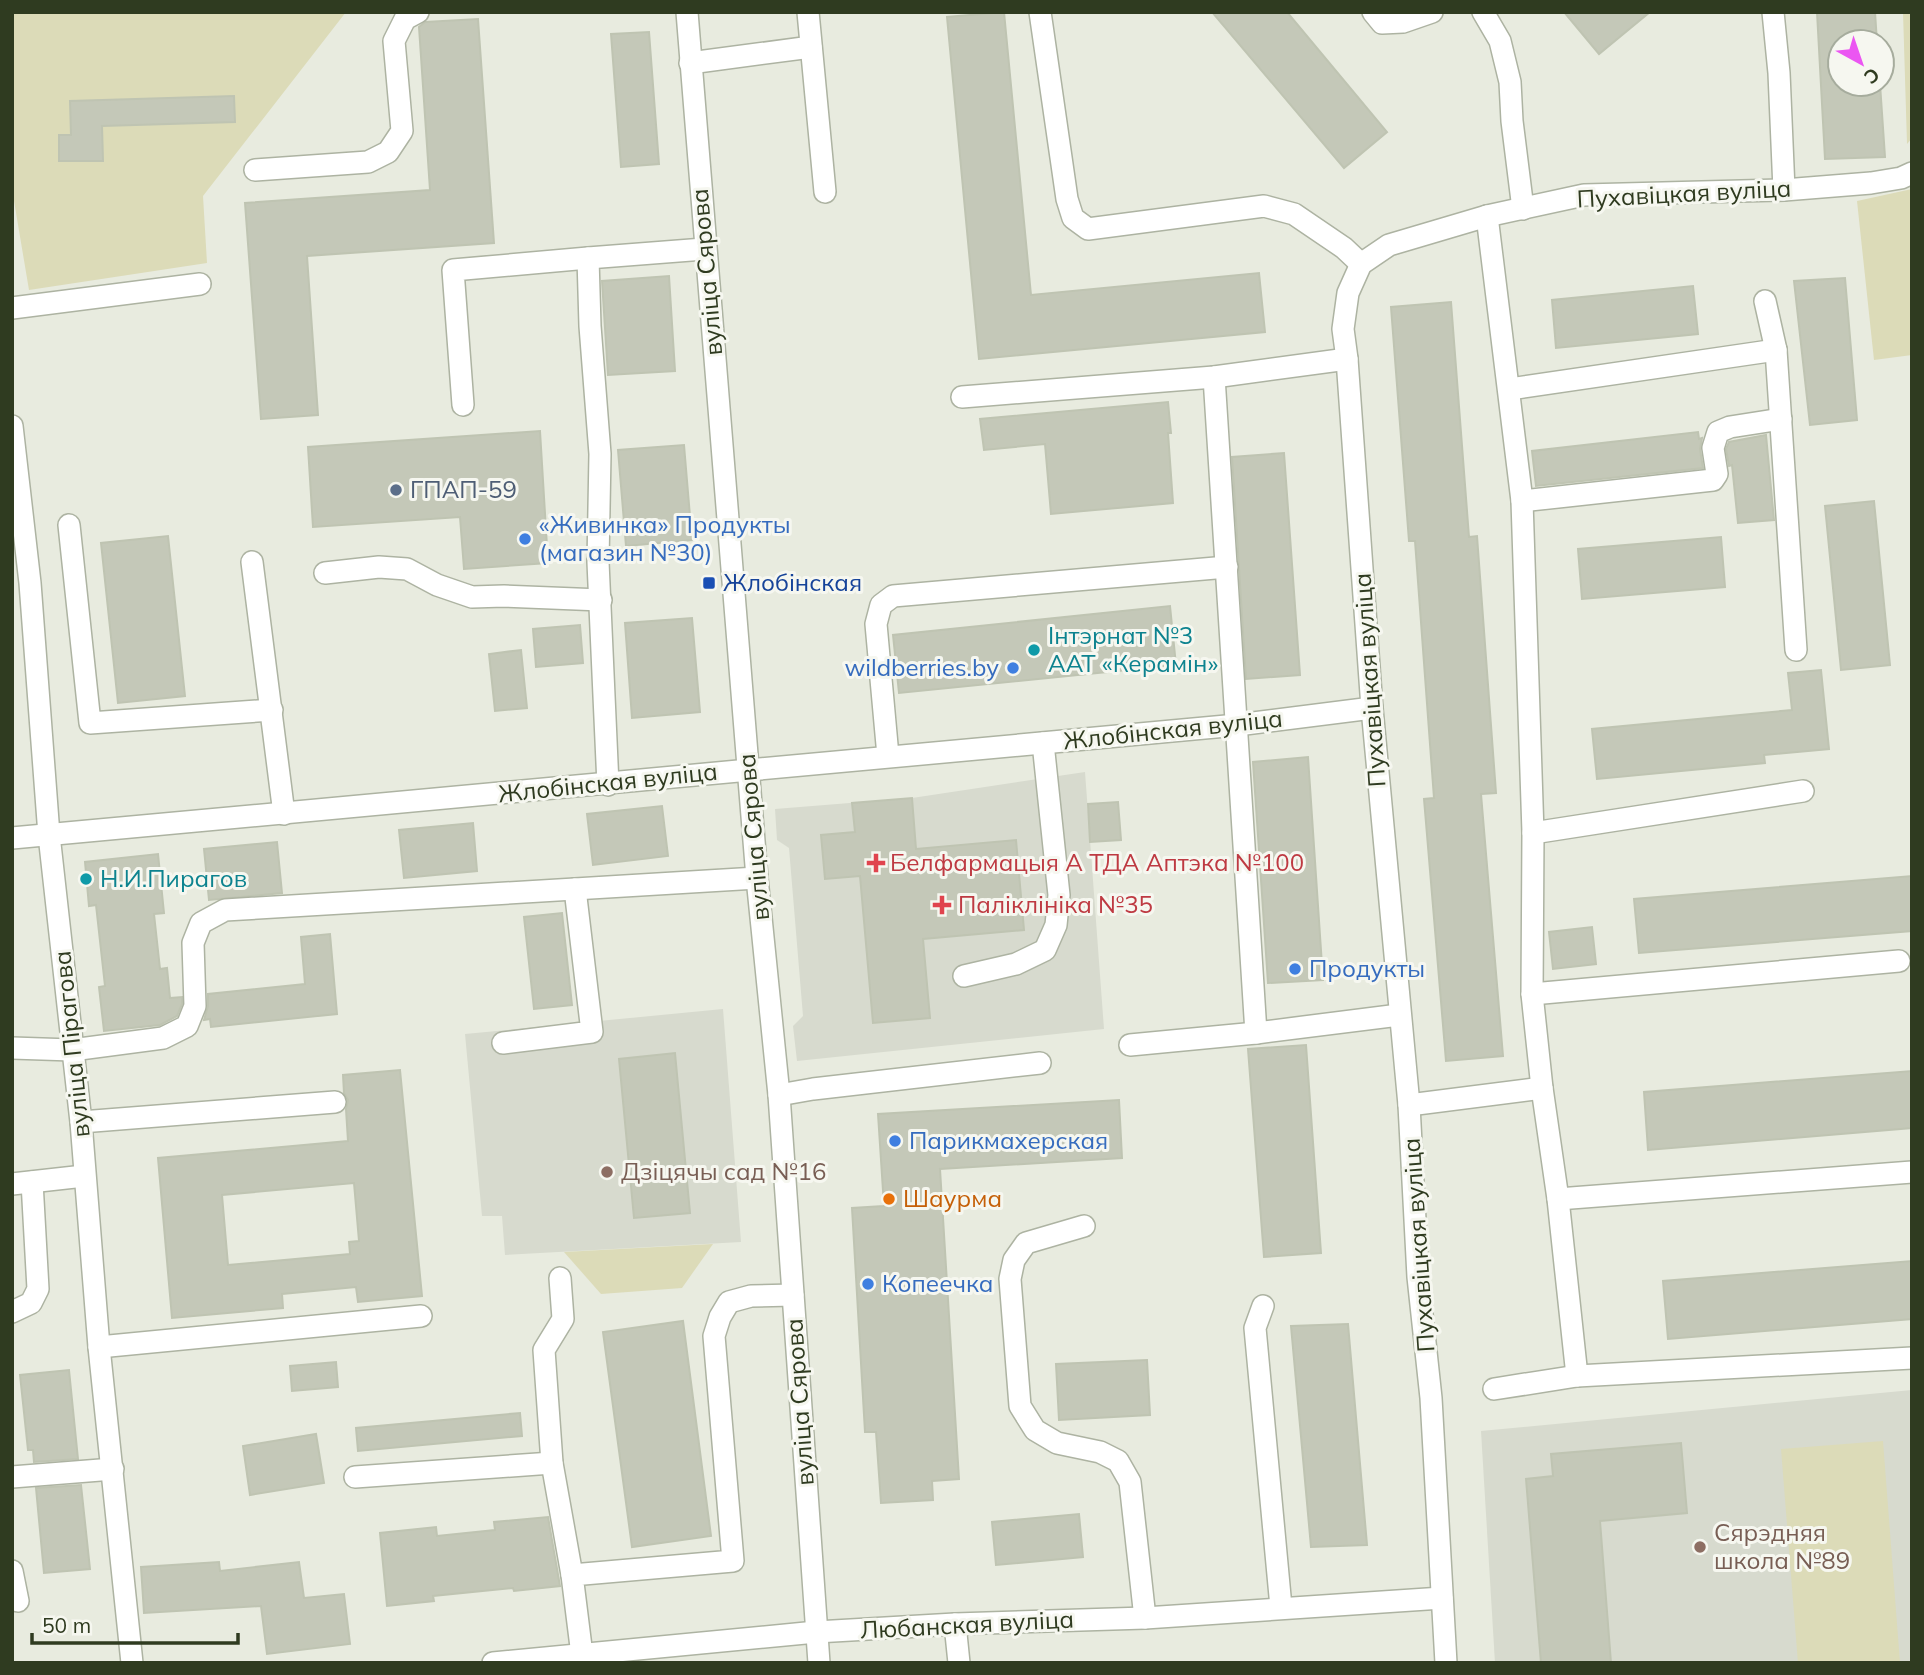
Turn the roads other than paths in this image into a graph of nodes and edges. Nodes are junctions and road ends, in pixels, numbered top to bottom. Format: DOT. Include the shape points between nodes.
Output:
graph roads {
  1 [pos="418,12"];
  2 [pos="687,12"];
  3 [pos="808,12"];
  4 [pos="1040,12"];
  5 [pos="1373,12"];
  6 [pos="1432,12"];
  7 [pos="1483,12"];
  8 [pos="1773,12"];
  9 [pos="811,47"];
  10 [pos="690,63"];
  11 [pos="255,170"];
  12 [pos="1912,173"];
  13 [pos="1784,190"];
  14 [pos="825,192"];
  15 [pos="1523,208"];
  16 [pos="1487,216"];
  17 [pos="704,249"];
  18 [pos="587,258"];
  19 [pos="1361,264"];
  20 [pos="200,284"];
  21 [pos="1765,301"];
  22 [pos="12,308"];
  23 [pos="1776,350"];
  24 [pos="1347,359"];
  25 [pos="1214,377"];
  26 [pos="1510,389"];
  27 [pos="962,397"];
  28 [pos="463,405"];
  29 [pos="1781,419"];
  30 [pos="12,426"];
  31 [pos="1522,501"];
  32 [pos="69,525"];
  33 [pos="252,562"];
  34 [pos="1227,568"];
  35 [pos="325,573"];
  36 [pos="601,600"];
  37 [pos="1796,650"];
  38 [pos="1371,708"];
  39 [pos="272,710"];
  40 [pos="1237,725"];
  41 [pos="1043,743"];
  42 [pos="888,756"];
  43 [pos="747,769"];
  44 [pos="608,785"];
  45 [pos="1802,791"];
  46 [pos="284,814"];
  47 [pos="1533,832"];
  48 [pos="49,835"];
  49 [pos="12,838"];
  50 [pos="757,878"];
  51 [pos="576,889"];
  52 [pos="1899,961"];
  53 [pos="964,976"];
  54 [pos="1532,994"];
  55 [pos="1399,1015"];
  56 [pos="1256,1033"];
  57 [pos="503,1043"];
  58 [pos="1130,1045"];
  59 [pos="12,1048"];
  60 [pos="72,1050"];
  61 [pos="1040,1063"];
  62 [pos="1542,1088"];
  63 [pos="779,1095"];
  64 [pos="335,1102"];
  65 [pos="1409,1105"];
  66 [pos="81,1122"];
  67 [pos="1912,1172"];
  68 [pos="85,1176"];
  69 [pos="22,1183"];
  70 [pos="1558,1199"];
  71 [pos="1084,1226"];
  72 [pos="560,1278"];
  73 [pos="793,1295"];
  74 [pos="1263,1306"];
  75 [pos="12,1312"];
  76 [pos="421,1316"];
  77 [pos="99,1347"];
  78 [pos="1912,1357"];
  79 [pos="1577,1376"];
  80 [pos="1494,1388"];
  81 [pos="552,1463"];
  82 [pos="113,1469"];
  83 [pos="12,1477"];
  84 [pos="355,1477"];
  85 [pos="12,1572"];
  86 [pos="572,1575"];
  87 [pos="1442,1598"];
  88 [pos="18,1601"];
  89 [pos="1281,1607"];
  90 [pos="1145,1618"];
  91 [pos="955,1624"];
  92 [pos="816,1632"];
  93 [pos="583,1658"];
  94 [pos="132,1663"];
  95 [pos="494,1663"];
  96 [pos="819,1663"];
  97 [pos="958,1663"];
  98 [pos="1446,1663"];
  1 -- 11 [label="street" via="405,19 394,41 402,131 388,152 368,162"];
  2 -- 10 [label="street, вуліца Сярова"];
  3 -- 9 [label="street"];
  4 -- 19 [label="street" via="1073,218 1088,229 1264,206 1294,214"];
  5 -- 6 [label="street" via="1381,23 1403,22"];
  7 -- 15 [label="street" via="1500,41 1510,82"];
  8 -- 13 [label="street"];
  9 -- 10 [label="street"];
  9 -- 14 [label="street"];
  10 -- 17 [label="street, вуліца Сярова"];
  12 -- 13 [label="street, Пухавіцкая вуліца" via="1871,183"];
  13 -- 15 [label="street, Пухавіцкая вуліца" via="1584,195"];
  15 -- 16 [label="street, Пухавіцкая вуліца"];
  16 -- 19 [label="street, Пухавіцкая вуліца" via="1389,245"];
  16 -- 26 [label="street"];
  17 -- 18 [label="street"];
  17 -- 43 [label="street, вуліца Сярова"];
  18 -- 28 [label="street" via="453,270"];
  18 -- 36 [label="street" via="600,454"];
  19 -- 24 [label="street, Пухавіцкая вуліца" via="1348,293 1343,329"];
  20 -- 22 [label="street"];
  21 -- 23 [label="street"];
  23 -- 26 [label="street"];
  23 -- 29 [label="street"];
  24 -- 25 [label="street"];
  24 -- 38 [label="street, Пухавіцкая вуліца"];
  25 -- 27 [label="street"];
  25 -- 34 [label="street"];
  26 -- 31 [label="street"];
  29 -- 31 [label="street" via="1718,432 1713,480"];
  29 -- 37 [label="street"];
  30 -- 48 [label="street, вуліца Пірагова" via="30,583"];
  31 -- 47 [label="street"];
  32 -- 39 [label="street" via="90,723"];
  33 -- 39 [label="street"];
  34 -- 40 [label="street"];
  34 -- 42 [label="street" via="893,596 881,605 876,624"];
  35 -- 36 [label="street" via="407,569 472,597"];
  36 -- 44 [label="street"];
  38 -- 40 [label="street, Жлобінская вуліца"];
  38 -- 55 [label="street, Пухавіцкая вуліца"];
  39 -- 46 [label="street"];
  40 -- 41 [label="street, Жлобінская вуліца"];
  40 -- 56 [label="street"];
  41 -- 42 [label="street, Жлобінская вуліца"];
  41 -- 53 [label="street" via="1059,895 1056,925 1045,950 1016,964"];
  42 -- 43 [label="street, Жлобінская вуліца"];
  43 -- 44 [label="street, Жлобінская вуліца"];
  43 -- 50 [label="street, вуліца Сярова"];
  44 -- 46 [label="street, Жлобінская вуліца"];
  45 -- 47 [label="street"];
  46 -- 48 [label="street, Жлобінская вуліца"];
  47 -- 54 [label="street"];
  48 -- 49 [label="street, Жлобінская вуліца"];
  48 -- 60 [label="street, вуліца Пірагова"];
  50 -- 51 [label="street"];
  50 -- 63 [label="street, вуліца Сярова"];
  51 -- 57 [label="street" via="592,1032"];
  51 -- 60 [label="street" via="225,910 201,923 193,943 195,1006 187,1026 163,1038"];
  52 -- 54 [label="street"];
  54 -- 62 [label="street"];
  55 -- 56 [label="street"];
  55 -- 65 [label="street, Пухавіцкая вуліца"];
  56 -- 58 [label="street"];
  59 -- 60 [label="street"];
  60 -- 66 [label="street, вуліца Пірагова"];
  61 -- 63 [label="street"];
  62 -- 65 [label="street"];
  62 -- 70 [label="street"];
  63 -- 73 [label="street, вуліца Сярова"];
  64 -- 66 [label="street"];
  65 -- 87 [label="street, Пухавіцкая вуліца"];
  66 -- 68 [label="street, вуліца Пірагова"];
  67 -- 70 [label="street"];
  68 -- 69 [label="street"];
  68 -- 77 [label="street, вуліца Пірагова"];
  69 -- 75 [label="street" via="38,1289 31,1303"];
  70 -- 79 [label="street"];
  71 -- 90 [label="street" via="1026,1243 1014,1261 1010,1279 1020,1406 1035,1430 1057,1443 1100,1452 1118,1461 1130,1482"];
  72 -- 81 [label="street" via="563,1319 544,1350"];
  73 -- 86 [label="street" via="751,1296 729,1302 714,1336 733,1561"];
  73 -- 92 [label="street, вуліца Сярова"];
  74 -- 89 [label="street" via="1255,1328"];
  76 -- 77 [label="street"];
  77 -- 82 [label="street, вуліца Пірагова"];
  78 -- 79 [label="street"];
  79 -- 80 [label="street"];
  81 -- 84 [label="street"];
  81 -- 86 [label="street"];
  82 -- 83 [label="street"];
  82 -- 94 [label="street, вуліца Пірагова"];
  85 -- 88 [label="street"];
  86 -- 93 [label="street"];
  87 -- 89 [label="street, Любанская вуліца"];
  87 -- 98 [label="street, Пухавіцкая вуліца"];
  89 -- 90 [label="street, Любанская вуліца"];
  90 -- 91 [label="street, Любанская вуліца"];
  91 -- 92 [label="street, Любанская вуліца"];
  91 -- 97 [label="street"];
  92 -- 93 [label="street, Любанская вуліца"];
  92 -- 96 [label="street, вуліца Сярова"];
  93 -- 95 [label="street, Любанская вуліца"];
}
